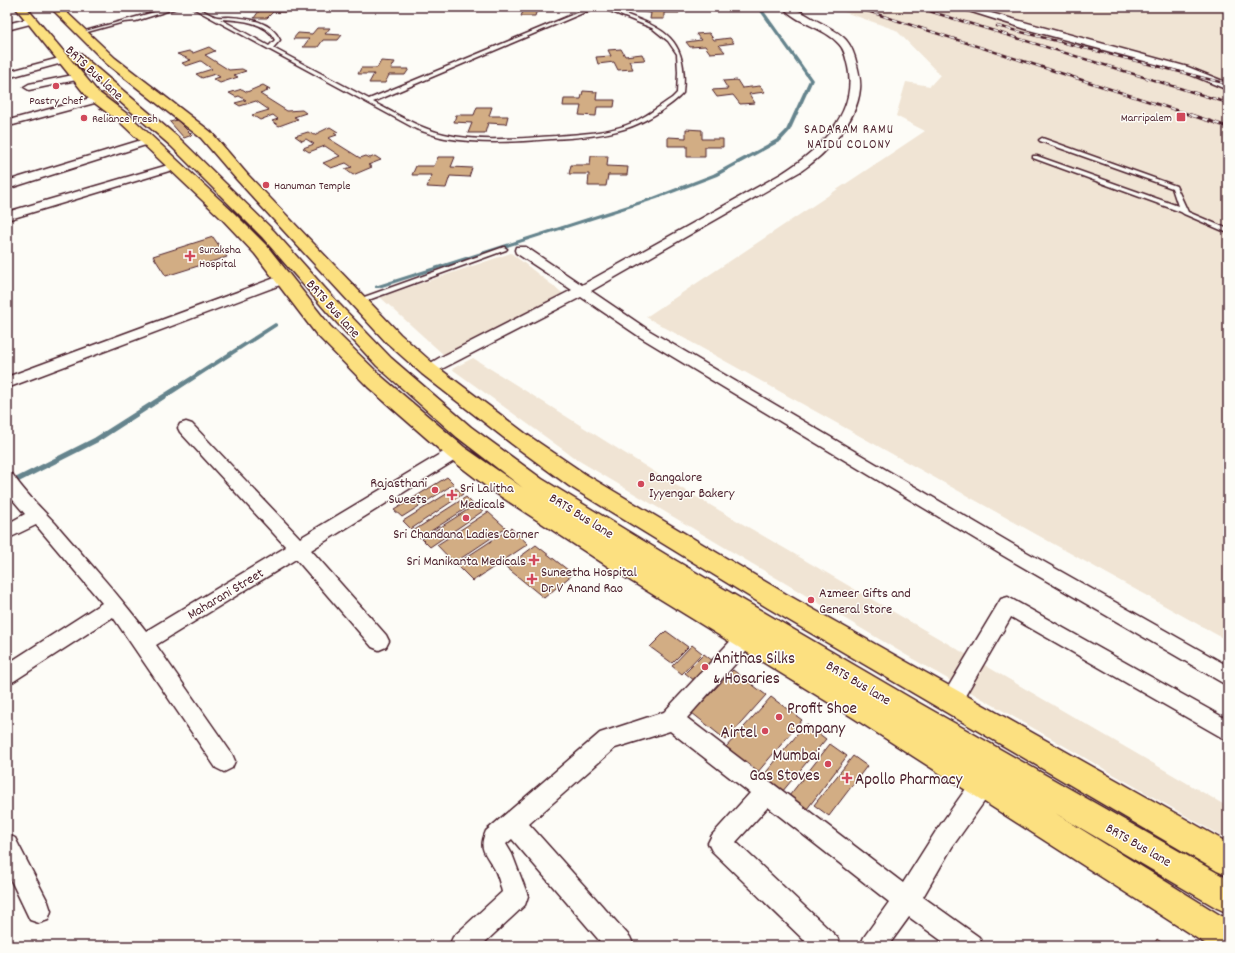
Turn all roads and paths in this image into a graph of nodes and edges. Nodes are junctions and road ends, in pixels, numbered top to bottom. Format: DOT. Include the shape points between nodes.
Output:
graph roads {
  1 [pos="55,7"];
  2 [pos="167,7"];
  3 [pos="178,7"];
  4 [pos="193,7"];
  5 [pos="595,7"];
  6 [pos="602,7"];
  7 [pos="787,7"];
  8 [pos="960,7"];
  9 [pos="27,12"];
  10 [pos="213,18"];
  11 [pos="124,21"];
  12 [pos="7,26"];
  13 [pos="80,33"];
  14 [pos="270,48"];
  15 [pos="63,60"];
  16 [pos="7,74"];
  17 [pos="78,77"];
  18 [pos="29,86"];
  19 [pos="1227,87"];
  20 [pos="98,99"];
  21 [pos="370,101"];
  22 [pos="13,122"];
  23 [pos="1042,140"];
  24 [pos="148,141"];
  25 [pos="1035,157"];
  26 [pos="175,166"];
  27 [pos="7,185"];
  28 [pos="1183,210"];
  29 [pos="7,216"];
  30 [pos="1228,231"];
  31 [pos="504,250"];
  32 [pos="521,250"];
  33 [pos="283,279"];
  34 [pos="582,290"];
  35 [pos="357,301"];
  36 [pos="429,370"];
  37 [pos="7,383"];
  38 [pos="186,428"];
  39 [pos="456,452"];
  40 [pos="7,479"];
  41 [pos="38,516"];
  42 [pos="7,532"];
  43 [pos="682,544"];
  44 [pos="298,548"];
  45 [pos="664,566"];
  46 [pos="115,605"];
  47 [pos="746,638"];
  48 [pos="379,641"];
  49 [pos="143,643"];
  50 [pos="7,674"];
  51 [pos="1228,676"];
  52 [pos="951,700"];
  53 [pos="672,719"];
  54 [pos="1228,731"];
  55 [pos="224,761"];
  56 [pos="983,784"];
  57 [pos="766,792"];
  58 [pos="513,823"];
  59 [pos="7,846"];
  60 [pos="1228,860"];
  61 [pos="1228,897"];
  62 [pos="906,900"];
  63 [pos="39,911"];
  64 [pos="1228,939"];
  65 [pos="462,946"];
  66 [pos="621,946"];
  67 [pos="828,946"];
  68 [pos="873,946"];
  69 [pos="970,946"];
  1 -- 13 [label="main road"];
  2 -- 11 [label="lane"];
  3 -- 11 [label="lane"];
  4 -- 10 [label="lane"];
  5 -- 21 [label="lane"];
  6 -- 21 [label="lane" via="654,27 670,40 679,54 682,85 680,93 636,123 587,135 508,140 466,139 430,133"];
  7 -- 34 [label="street" via="798,16 842,38 847,48 855,80 855,91 840,125 826,145 800,166"];
  8 -- 19 [label="street" via="1185,69"];
  9 -- 12 [label="street"];
  9 -- 15 [label="main road"];
  9 -- 45 [label="main road, BRTS Bus lane" via="176,142 268,234 384,362 418,392 464,432 534,485"];
  10 -- 14 [label="lane"];
  10 -- 14 [label="lane" via="238,19 271,28 278,40"];
  11 -- 13 [label="lane"];
  13 -- 35 [label="main road" via="111,61 206,135"];
  14 -- 21 [label="lane"];
  15 -- 16 [label="street"];
  15 -- 17 [label="main road"];
  17 -- 18 [label="street"];
  17 -- 20 [label="main road"];
  20 -- 22 [label="street"];
  20 -- 24 [label="main road"];
  23 -- 28 [label="lane" via="1174,187"];
  24 -- 26 [label="main road"];
  24 -- 27 [label="street"];
  25 -- 28 [label="lane"];
  26 -- 29 [label="street"];
  26 -- 33 [label="main road" via="261,250"];
  28 -- 30 [label="lane"];
  31 -- 35 [label="lane"];
  32 -- 34 [label="street"];
  33 -- 37 [label="street"];
  33 -- 39 [label="main road" via="323,330 370,377"];
  34 -- 36 [label="street" via="459,352"];
  34 -- 51 [label="street" via="676,353 1008,550"];
  35 -- 36 [label="main road"];
  36 -- 43 [label="main road" via="577,480"];
  38 -- 44 [label="street"];
  39 -- 44 [label="street, Maharani Street"];
  39 -- 47 [label="main road" via="499,484 555,520"];
  40 -- 41 [label="street" via="17,495"];
  41 -- 42 [label="street"];
  41 -- 46 [label="street"];
  43 -- 45 [label="main road"];
  43 -- 52 [label="main road"];
  44 -- 48 [label="street"];
  44 -- 49 [label="street, Maharani Street"];
  45 -- 61 [label="main road, BRTS Bus lane"];
  46 -- 49 [label="street"];
  46 -- 50 [label="street"];
  47 -- 53 [label="street"];
  47 -- 56 [label="main road"];
  49 -- 55 [label="street"];
  52 -- 54 [label="street" via="1008,605"];
  52 -- 60 [label="main road"];
  53 -- 57 [label="street"];
  53 -- 58 [label="street" via="608,740"];
  56 -- 62 [label="street" via="944,839"];
  56 -- 64 [label="main road"];
  57 -- 62 [label="street"];
  57 -- 67 [label="street" via="720,843"];
  58 -- 65 [label="street" via="494,839 494,848 504,862 516,896"];
  58 -- 66 [label="street"];
  59 -- 63 [label="street"];
  62 -- 68 [label="street"];
  62 -- 69 [label="street"];
}
